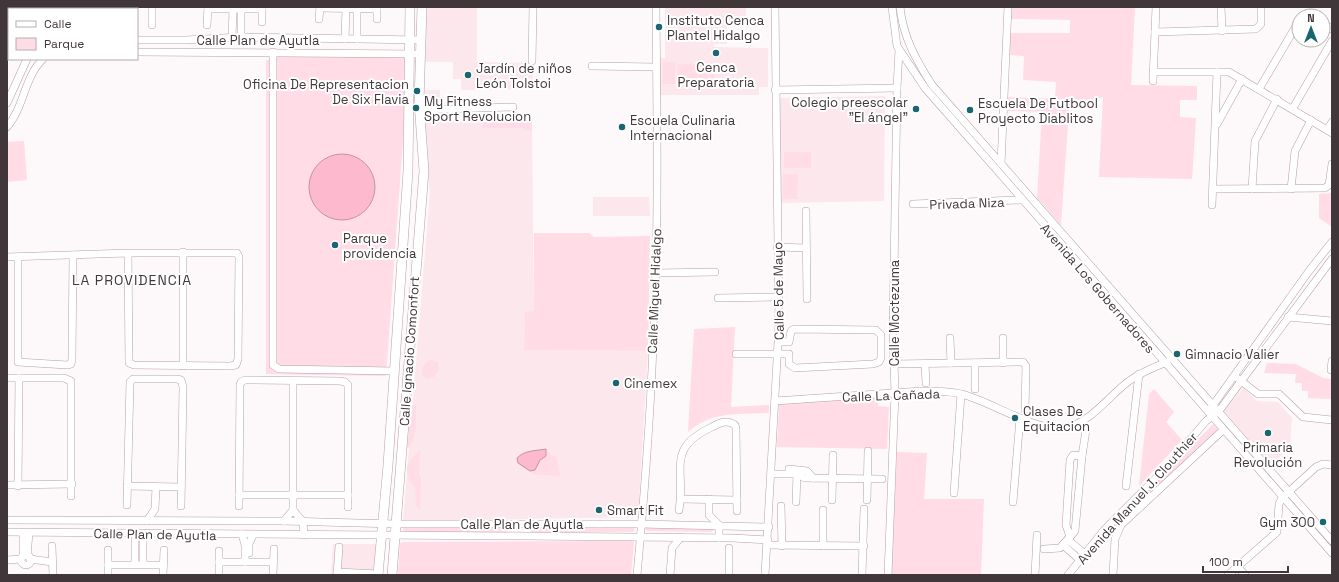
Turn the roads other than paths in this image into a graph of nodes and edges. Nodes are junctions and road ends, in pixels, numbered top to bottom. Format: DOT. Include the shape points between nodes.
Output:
graph roads {
  1 [pos="152,7"];
  2 [pos="410,7"];
  3 [pos="422,7"];
  4 [pos="533,7"];
  5 [pos="656,7"];
  6 [pos="775,7"];
  7 [pos="892,7"];
  8 [pos="900,7"];
  9 [pos="1008,7"];
  10 [pos="1156,7"];
  11 [pos="1221,7"];
  12 [pos="1261,7"];
  13 [pos="208,8"];
  14 [pos="262,8"];
  15 [pos="320,8"];
  16 [pos="346,8"];
  17 [pos="377,8"];
  18 [pos="357,9"];
  19 [pos="233,10"];
  20 [pos="241,10"];
  21 [pos="320,18"];
  22 [pos="377,19"];
  23 [pos="262,22"];
  24 [pos="152,24"];
  25 [pos="207,25"];
  26 [pos="1222,30"];
  27 [pos="1155,32"];
  28 [pos="1291,34"];
  29 [pos="232,37"];
  30 [pos="241,37"];
  31 [pos="352,39"];
  32 [pos="410,39"];
  33 [pos="138,40"];
  34 [pos="174,40"];
  35 [pos="186,40"];
  36 [pos="331,40"];
  37 [pos="421,40"];
  38 [pos="1332,41"];
  39 [pos="900,50"];
  40 [pos="138,52"];
  41 [pos="173,52"];
  42 [pos="186,52"];
  43 [pos="273,52"];
  44 [pos="330,53"];
  45 [pos="352,53"];
  46 [pos="410,54"];
  47 [pos="420,54"];
  48 [pos="27,60"];
  49 [pos="41,60"];
  50 [pos="532,61"];
  51 [pos="592,66"];
  52 [pos="656,67"];
  53 [pos="1154,72"];
  54 [pos="1217,72"];
  55 [pos="1242,79"];
  56 [pos="1153,81"];
  57 [pos="897,88"];
  58 [pos="1259,88"];
  59 [pos="775,90"];
  60 [pos="1277,99"];
  61 [pos="7,103"];
  62 [pos="512,107"];
  63 [pos="1293,108"];
  64 [pos="419,110"];
  65 [pos="1311,120"];
  66 [pos="1332,122"];
  67 [pos="1216,126"];
  68 [pos="7,127"];
  69 [pos="1330,131"];
  70 [pos="1001,164"];
  71 [pos="1332,164"];
  72 [pos="1213,189"];
  73 [pos="1252,189"];
  74 [pos="1291,189"];
  75 [pos="1021,200"];
  76 [pos="913,204"];
  77 [pos="1212,205"];
  78 [pos="1042,210"];
  79 [pos="806,211"];
  80 [pos="1036,216"];
  81 [pos="1332,242"];
  82 [pos="777,247"];
  83 [pos="806,248"];
  84 [pos="183,252"];
  85 [pos="128,253"];
  86 [pos="73,256"];
  87 [pos="7,257"];
  88 [pos="18,257"];
  89 [pos="1332,259"];
  90 [pos="715,272"];
  91 [pos="655,273"];
  92 [pos="779,297"];
  93 [pos="718,298"];
  94 [pos="807,299"];
  95 [pos="1288,317"];
  96 [pos="1332,321"];
  97 [pos="950,338"];
  98 [pos="1002,338"];
  99 [pos="779,342"];
  100 [pos="736,354"];
  101 [pos="778,354"];
  102 [pos="1172,359"];
  103 [pos="1332,361"];
  104 [pos="951,363"];
  105 [pos="975,363"];
  106 [pos="1003,363"];
  107 [pos="1164,363"];
  108 [pos="894,364"];
  109 [pos="925,364"];
  110 [pos="183,366"];
  111 [pos="1331,370"];
  112 [pos="394,371"];
  113 [pos="1139,374"];
  114 [pos="1234,376"];
  115 [pos="7,378"];
  116 [pos="19,378"];
  117 [pos="293,381"];
  118 [pos="1240,381"];
  119 [pos="926,383"];
  120 [pos="975,389"];
  121 [pos="895,393"];
  122 [pos="961,394"];
  123 [pos="775,401"];
  124 [pos="1214,405"];
  125 [pos="1025,410"];
  126 [pos="1219,411"];
  127 [pos="1209,417"];
  128 [pos="1020,418"];
  129 [pos="1332,420"];
  130 [pos="1086,430"];
  131 [pos="1223,430"];
  132 [pos="868,451"];
  133 [pos="833,455"];
  134 [pos="1082,456"];
  135 [pos="1332,464"];
  136 [pos="772,471"];
  137 [pos="797,474"];
  138 [pos="813,478"];
  139 [pos="832,478"];
  140 [pos="868,479"];
  141 [pos="882,479"];
  142 [pos="72,484"];
  143 [pos="7,486"];
  144 [pos="18,486"];
  145 [pos="127,486"];
  146 [pos="1126,486"];
  147 [pos="156,487"];
  148 [pos="181,487"];
  149 [pos="1289,492"];
  150 [pos="954,493"];
  151 [pos="239,495"];
  152 [pos="348,495"];
  153 [pos="72,496"];
  154 [pos="293,496"];
  155 [pos="1282,498"];
  156 [pos="681,499"];
  157 [pos="709,499"];
  158 [pos="737,500"];
  159 [pos="832,500"];
  160 [pos="867,500"];
  161 [pos="796,502"];
  162 [pos="1013,502"];
  163 [pos="127,505"];
  164 [pos="181,506"];
  165 [pos="239,506"];
  166 [pos="781,506"];
  167 [pos="348,507"];
  168 [pos="155,509"];
  169 [pos="864,509"];
  170 [pos="293,510"];
  171 [pos="679,510"];
  172 [pos="823,510"];
  173 [pos="737,511"];
  174 [pos="709,515"];
  175 [pos="7,520"];
  176 [pos="33,520"];
  177 [pos="147,521"];
  178 [pos="162,521"];
  179 [pos="284,521"];
  180 [pos="186,522"];
  181 [pos="199,522"];
  182 [pos="303,522"];
  183 [pos="324,522"];
  184 [pos="382,524"];
  185 [pos="396,524"];
  186 [pos="513,524"];
  187 [pos="525,524"];
  188 [pos="641,524"];
  189 [pos="700,525"];
  190 [pos="719,525"];
  191 [pos="732,526"];
  192 [pos="769,527"];
  193 [pos="7,532"];
  194 [pos="28,533"];
  195 [pos="781,533"];
  196 [pos="135,534"];
  197 [pos="143,534"];
  198 [pos="242,534"];
  199 [pos="186,535"];
  200 [pos="199,535"];
  201 [pos="253,535"];
  202 [pos="304,535"];
  203 [pos="1037,535"];
  204 [pos="325,536"];
  205 [pos="382,536"];
  206 [pos="396,536"];
  207 [pos="513,536"];
  208 [pos="525,536"];
  209 [pos="640,538"];
  210 [pos="662,538"];
  211 [pos="680,538"];
  212 [pos="719,538"];
  213 [pos="733,538"];
  214 [pos="768,541"];
  215 [pos="1067,541"];
  216 [pos="1332,541"];
  217 [pos="247,545"];
  218 [pos="52,546"];
  219 [pos="782,546"];
  220 [pos="823,546"];
  221 [pos="864,546"];
  222 [pos="339,547"];
  223 [pos="672,548"];
  224 [pos="729,548"];
  225 [pos="274,549"];
  226 [pos="1044,549"];
  227 [pos="108,550"];
  228 [pos="164,550"];
  229 [pos="219,551"];
  230 [pos="1332,553"];
  231 [pos="1082,557"];
  232 [pos="25,558"];
  233 [pos="7,560"];
  234 [pos="52,562"];
  235 [pos="220,562"];
  236 [pos="247,562"];
  237 [pos="273,562"];
  238 [pos="135,564"];
  239 [pos="143,564"];
  240 [pos="108,565"];
  241 [pos="163,565"];
  242 [pos="1238,567"];
  243 [pos="337,574"];
  244 [pos="53,575"];
  245 [pos="108,575"];
  246 [pos="163,575"];
  247 [pos="219,575"];
  248 [pos="273,575"];
  249 [pos="378,575"];
  250 [pos="392,575"];
  251 [pos="637,575"];
  252 [pos="670,575"];
  253 [pos="729,575"];
  254 [pos="765,575"];
  255 [pos="862,575"];
  256 [pos="888,575"];
  257 [pos="1035,575"];
  258 [pos="1068,575"];
  259 [pos="1113,575"];
  260 [pos="1228,575"];
  261 [pos="1245,575"];
  1 -- 24 [label="street"];
  2 -- 32 [label="main road, Calle Ignacio Comonfort"];
  3 -- 37 [label="main road, Calle Ignacio Comonfort"];
  4 -- 50 [label="street"];
  5 -- 52 [label="street, Calle Miguel Hidalgo"];
  6 -- 59 [label="street, Calle 5 de Mayo"];
  7 -- 39 [label="street, Avenida Los Gobernadores" via="894,30"];
  8 -- 70 [label="street, Avenida Los Gobernadores" via="903,28 913,55 932,85"];
  9 -- 70 [label="street"];
  10 -- 27 [label="street"];
  11 -- 26 [label="street"];
  12 -- 26 [label="street" via="1262,20 1259,28"];
  13 -- 19 [label="street"];
  13 -- 25 [label="street"];
  14 -- 20 [label="street"];
  14 -- 23 [label="street"];
  15 -- 16 [label="street"];
  15 -- 21 [label="street"];
  16 -- 18 [label="street"];
  16 -- 31 [label="street"];
  17 -- 18 [label="street"];
  17 -- 22 [label="street"];
  18 -- 31 [label="street"];
  19 -- 20 [label="street"];
  19 -- 29 [label="street"];
  20 -- 30 [label="street"];
  26 -- 27 [label="street"];
  27 -- 53 [label="street"];
  28 -- 58 [label="street"];
  29 -- 30 [label="street, Calle Plan de Ayutla"];
  29 -- 35 [label="street, Calle Plan de Ayutla"];
  30 -- 36 [label="street, Calle Plan de Ayutla"];
  31 -- 32 [label="street, Calle Plan de Ayutla"];
  31 -- 36 [label="street, Calle Plan de Ayutla"];
  31 -- 45 [label="street"];
  32 -- 37 [label="street, Calle Plan de Ayutla"];
  32 -- 46 [label="main road, Calle Ignacio Comonfort"];
  33 -- 34 [label="street, Calle Plan de Ayutla"];
  34 -- 35 [label="street, Calle Plan de Ayutla"];
  34 -- 41 [label="street"];
  35 -- 42 [label="street, Calle Plan de Ayutla"];
  36 -- 44 [label="street, Calle Plan de Ayutla"];
  37 -- 47 [label="main road, Calle Ignacio Comonfort"];
  38 -- 63 [label="street"];
  39 -- 57 [label="street, Calle Moctezuma"];
  39 -- 75 [label="street, Avenida Los Gobernadores" via="925,88"];
  40 -- 41 [label="street, Calle Plan de Ayutla"];
  41 -- 42 [label="street, Calle Plan de Ayutla"];
  42 -- 43 [label="street, Calle Plan de Ayutla"];
  43 -- 44 [label="street, Calle Plan de Ayutla"];
  43 -- 112 [label="street" via="273,365 279,369"];
  44 -- 45 [label="street, Calle Plan de Ayutla"];
  45 -- 46 [label="street, Calle Plan de Ayutla"];
  46 -- 47 [label="street, Calle Plan de Ayutla"];
  46 -- 112 [label="main road, Calle Ignacio Comonfort" via="408,171"];
  47 -- 64 [label="main road, Calle Ignacio Comonfort"];
  48 -- 61 [label="street"];
  49 -- 68 [label="street" via="34,71 14,119"];
  51 -- 52 [label="street"];
  52 -- 91 [label="street, Calle Miguel Hidalgo"];
  53 -- 54 [label="street"];
  53 -- 56 [label="street"];
  54 -- 55 [label="street" via="1229,72"];
  54 -- 67 [label="street"];
  55 -- 58 [label="street"];
  55 -- 67 [label="street"];
  57 -- 59 [label="street"];
  57 -- 108 [label="street, Calle Moctezuma"];
  58 -- 60 [label="street"];
  59 -- 82 [label="street, Calle 5 de Mayo"];
  60 -- 63 [label="street"];
  60 -- 73 [label="street" via="1256,141"];
  62 -- 64 [label="street"];
  63 -- 65 [label="street"];
  64 -- 185 [label="main road, Calle Ignacio Comonfort" via="424,171"];
  65 -- 69 [label="street"];
  65 -- 74 [label="street" via="1295,151"];
  66 -- 69 [label="street"];
  67 -- 72 [label="street"];
  70 -- 78 [label="street, Avenida Los Gobernadores"];
  71 -- 74 [label="street" via="1329,185 1325,188"];
  72 -- 73 [label="street"];
  72 -- 77 [label="street"];
  73 -- 74 [label="street"];
  75 -- 76 [label="street, Privada Niza"];
  75 -- 80 [label="street, Avenida Los Gobernadores"];
  78 -- 80 [label="street"];
  78 -- 102 [label="street, Avenida Los Gobernadores"];
  79 -- 83 [label="street"];
  80 -- 107 [label="street, Avenida Los Gobernadores"];
  81 -- 114 [label="street"];
  82 -- 83 [label="street"];
  82 -- 92 [label="street, Calle 5 de Mayo"];
  83 -- 94 [label="street"];
  84 -- 85 [label="street"];
  84 -- 110 [label="street"];
  84 -- 110 [label="street" via="235,252 239,257 237,362 230,366"];
  85 -- 86 [label="street"];
  85 -- 110 [label="street" via="129,363 134,366"];
  86 -- 88 [label="street"];
  86 -- 88 [label="street" via="72,358 67,365 23,363 18,360"];
  87 -- 88 [label="street"];
  89 -- 95 [label="street"];
  90 -- 91 [label="street"];
  91 -- 188 [label="street, Calle Miguel Hidalgo" via="653,353"];
  92 -- 93 [label="street"];
  92 -- 99 [label="street, Calle 5 de Mayo"];
  95 -- 96 [label="street"];
  95 -- 118 [label="street"];
  97 -- 104 [label="street"];
  98 -- 106 [label="street"];
  99 -- 101 [label="street, Calle 5 de Mayo"];
  99 -- 101 [label="street" via="789,342 790,331 794,329 876,330 881,335 881,358 873,364 795,368 789,364 789,354"];
  100 -- 101 [label="street"];
  101 -- 123 [label="street, Calle 5 de Mayo"];
  102 -- 107 [label="street, Calle La Cañada"];
  102 -- 124 [label="street, Avenida Los Gobernadores"];
  103 -- 111 [label="street"];
  104 -- 105 [label="street"];
  104 -- 109 [label="street"];
  105 -- 106 [label="street"];
  105 -- 120 [label="street"];
  106 -- 125 [label="street" via="1023,362 1026,366"];
  107 -- 113 [label="street, Calle La Cañada"];
  107 -- 127 [label="street, Avenida Los Gobernadores"];
  108 -- 109 [label="street"];
  108 -- 121 [label="street, Calle Moctezuma"];
  109 -- 119 [label="street"];
  112 -- 184 [label="main road, Calle Ignacio Comonfort"];
  113 -- 128 [label="street, Calle La Cañada" via="1079,423 1068,427 1046,426"];
  113 -- 146 [label="street"];
  114 -- 118 [label="street"];
  114 -- 124 [label="street"];
  115 -- 116 [label="street"];
  116 -- 142 [label="street" via="64,378 71,381"];
  116 -- 144 [label="street"];
  117 -- 151 [label="street" via="241,382"];
  117 -- 152 [label="street" via="340,381 348,385"];
  117 -- 154 [label="street"];
  118 -- 126 [label="street"];
  118 -- 129 [label="street" via="1258,394 1279,394 1302,417"];
  121 -- 122 [label="street, Calle La Cañada" via="922,391"];
  121 -- 123 [label="street, Calle La Cañada"];
  121 -- 256 [label="street, Calle Moctezuma"];
  122 -- 128 [label="street, Calle La Cañada"];
  122 -- 150 [label="street"];
  123 -- 136 [label="street, Calle 5 de Mayo"];
  124 -- 126 [label="street, Avenida Los Gobernadores"];
  124 -- 127 [label="street"];
  126 -- 127 [label="street"];
  126 -- 149 [label="street, Avenida Los Gobernadores"];
  127 -- 131 [label="street, Avenida Los Gobernadores"];
  127 -- 231 [label="street, Avenida Manuel J. Clouthier" via="1167,467 1105,529"];
  128 -- 162 [label="street"];
  130 -- 134 [label="street"];
  131 -- 155 [label="street, Avenida Los Gobernadores"];
  131 -- 259 [label="street" via="1121,525 1115,539"];
  132 -- 140 [label="street"];
  133 -- 139 [label="street"];
  134 -- 215 [label="street" via="1076,523"];
  134 -- 215 [label="street" via="1073,455 1070,460"];
  135 -- 149 [label="street" via="1319,465"];
  136 -- 137 [label="street"];
  136 -- 138 [label="street" via="803,469"];
  136 -- 192 [label="street, Calle 5 de Mayo"];
  137 -- 138 [label="street" via="800,477"];
  137 -- 161 [label="street"];
  138 -- 139 [label="street"];
  139 -- 140 [label="street"];
  139 -- 159 [label="street"];
  140 -- 141 [label="street"];
  140 -- 160 [label="street"];
  142 -- 144 [label="street"];
  142 -- 153 [label="street"];
  143 -- 144 [label="street"];
  145 -- 147 [label="street"];
  145 -- 148 [label="street" via="130,382 133,379 177,379 181,380 184,387"];
  145 -- 163 [label="street"];
  147 -- 148 [label="street"];
  147 -- 168 [label="street"];
  148 -- 164 [label="street"];
  149 -- 155 [label="street"];
  149 -- 216 [label="street, Avenida Los Gobernadores"];
  151 -- 154 [label="street"];
  151 -- 165 [label="street"];
  152 -- 154 [label="street"];
  152 -- 167 [label="street"];
  154 -- 170 [label="street"];
  155 -- 230 [label="street, Avenida Los Gobernadores"];
  155 -- 242 [label="street" via="1275,535"];
  156 -- 157 [label="street"];
  156 -- 158 [label="street" via="681,452 700,432 728,422 736,428"];
  156 -- 171 [label="street"];
  157 -- 158 [label="street"];
  157 -- 174 [label="street"];
  158 -- 173 [label="street"];
  166 -- 195 [label="street"];
  168 -- 177 [label="street"];
  168 -- 178 [label="street"];
  169 -- 221 [label="street"];
  170 -- 179 [label="street"];
  170 -- 182 [label="street"];
  172 -- 220 [label="street"];
  174 -- 189 [label="street"];
  174 -- 190 [label="street"];
  175 -- 176 [label="street, Calle Plan de Ayutla"];
  176 -- 177 [label="street, Calle Plan de Ayutla"];
  176 -- 194 [label="street"];
  177 -- 178 [label="street, Calle Plan de Ayutla"];
  178 -- 180 [label="street, Calle Plan de Ayutla"];
  179 -- 181 [label="street, Calle Plan de Ayutla"];
  179 -- 182 [label="street, Calle Plan de Ayutla"];
  180 -- 181 [label="street, Calle Plan de Ayutla"];
  180 -- 199 [label="street, Calle Plan de Ayutla"];
  181 -- 200 [label="street, Calle Plan de Ayutla"];
  182 -- 183 [label="street, Calle Plan de Ayutla"];
  182 -- 202 [label="street"];
  183 -- 184 [label="street, Calle Plan de Ayutla"];
  183 -- 204 [label="street"];
  184 -- 185 [label="street, Calle Plan de Ayutla"];
  184 -- 205 [label="main road, Calle Ignacio Comonfort"];
  185 -- 186 [label="street, Calle Plan de Ayutla"];
  185 -- 206 [label="main road, Calle Ignacio Comonfort"];
  186 -- 187 [label="street, Calle Plan de Ayutla"];
  186 -- 207 [label="street, Calle Plan de Ayutla"];
  187 -- 188 [label="street, Calle Plan de Ayutla"];
  187 -- 208 [label="street, Calle Plan de Ayutla"];
  188 -- 189 [label="street, Calle Plan de Ayutla"];
  188 -- 209 [label="street, Calle Miguel Hidalgo"];
  189 -- 190 [label="street, Calle Plan de Ayutla"];
  190 -- 191 [label="street, Calle Plan de Ayutla"];
  190 -- 212 [label="street"];
  191 -- 192 [label="street, Calle Plan de Ayutla"];
  191 -- 213 [label="street"];
  192 -- 214 [label="street, Calle 5 de Mayo"];
  193 -- 194 [label="street, Calle Plan de Ayutla"];
  194 -- 196 [label="street, Calle Plan de Ayutla"];
  194 -- 232 [label="street"];
  195 -- 214 [label="street"];
  195 -- 219 [label="street"];
  196 -- 197 [label="street, Calle Plan de Ayutla"];
  196 -- 238 [label="street"];
  197 -- 199 [label="street, Calle Plan de Ayutla"];
  197 -- 239 [label="street"];
  198 -- 200 [label="street, Calle Plan de Ayutla"];
  198 -- 201 [label="street, Calle Plan de Ayutla"];
  198 -- 217 [label="street"];
  199 -- 200 [label="street, Calle Plan de Ayutla"];
  201 -- 202 [label="street, Calle Plan de Ayutla"];
  201 -- 217 [label="street"];
  202 -- 204 [label="street, Calle Plan de Ayutla"];
  203 -- 257 [label="street"];
  204 -- 205 [label="street, Calle Plan de Ayutla"];
  205 -- 206 [label="street, Calle Plan de Ayutla"];
  205 -- 249 [label="main road, Calle Ignacio Comonfort"];
  206 -- 207 [label="street, Calle Plan de Ayutla"];
  206 -- 250 [label="main road, Calle Ignacio Comonfort"];
  207 -- 208 [label="street, Calle Plan de Ayutla"];
  208 -- 209 [label="street, Calle Plan de Ayutla"];
  209 -- 210 [label="street, Calle Plan de Ayutla"];
  209 -- 251 [label="street, Calle Miguel Hidalgo"];
  210 -- 211 [label="street, Calle Plan de Ayutla"];
  210 -- 223 [label="street"];
  211 -- 212 [label="street, Calle Plan de Ayutla"];
  211 -- 223 [label="street"];
  212 -- 213 [label="street, Calle Plan de Ayutla"];
  213 -- 214 [label="street, Calle Plan de Ayutla"];
  214 -- 219 [label="street, Calle Plan de Ayutla"];
  214 -- 254 [label="street, Calle 5 de Mayo"];
  215 -- 226 [label="street" via="1056,549"];
  215 -- 231 [label="street"];
  217 -- 236 [label="street"];
  218 -- 234 [label="street"];
  219 -- 220 [label="street, Calle Plan de Ayutla"];
  220 -- 221 [label="street, Calle Plan de Ayutla"];
  221 -- 255 [label="street"];
  222 -- 243 [label="street"];
  223 -- 252 [label="street"];
  224 -- 253 [label="street"];
  225 -- 237 [label="street"];
  227 -- 240 [label="street"];
  228 -- 241 [label="street"];
  229 -- 235 [label="street"];
  231 -- 258 [label="street, Avenida Manuel J. Clouthier"];
  232 -- 233 [label="street"];
  232 -- 234 [label="street"];
  234 -- 244 [label="street"];
  235 -- 236 [label="street"];
  235 -- 247 [label="street"];
  236 -- 237 [label="street"];
  237 -- 248 [label="street"];
  238 -- 239 [label="street"];
  238 -- 240 [label="street"];
  239 -- 241 [label="street"];
  240 -- 245 [label="street"];
  241 -- 246 [label="street"];
  242 -- 260 [label="street"];
  242 -- 261 [label="street"];
  243 -- 249 [label="street"];
}
